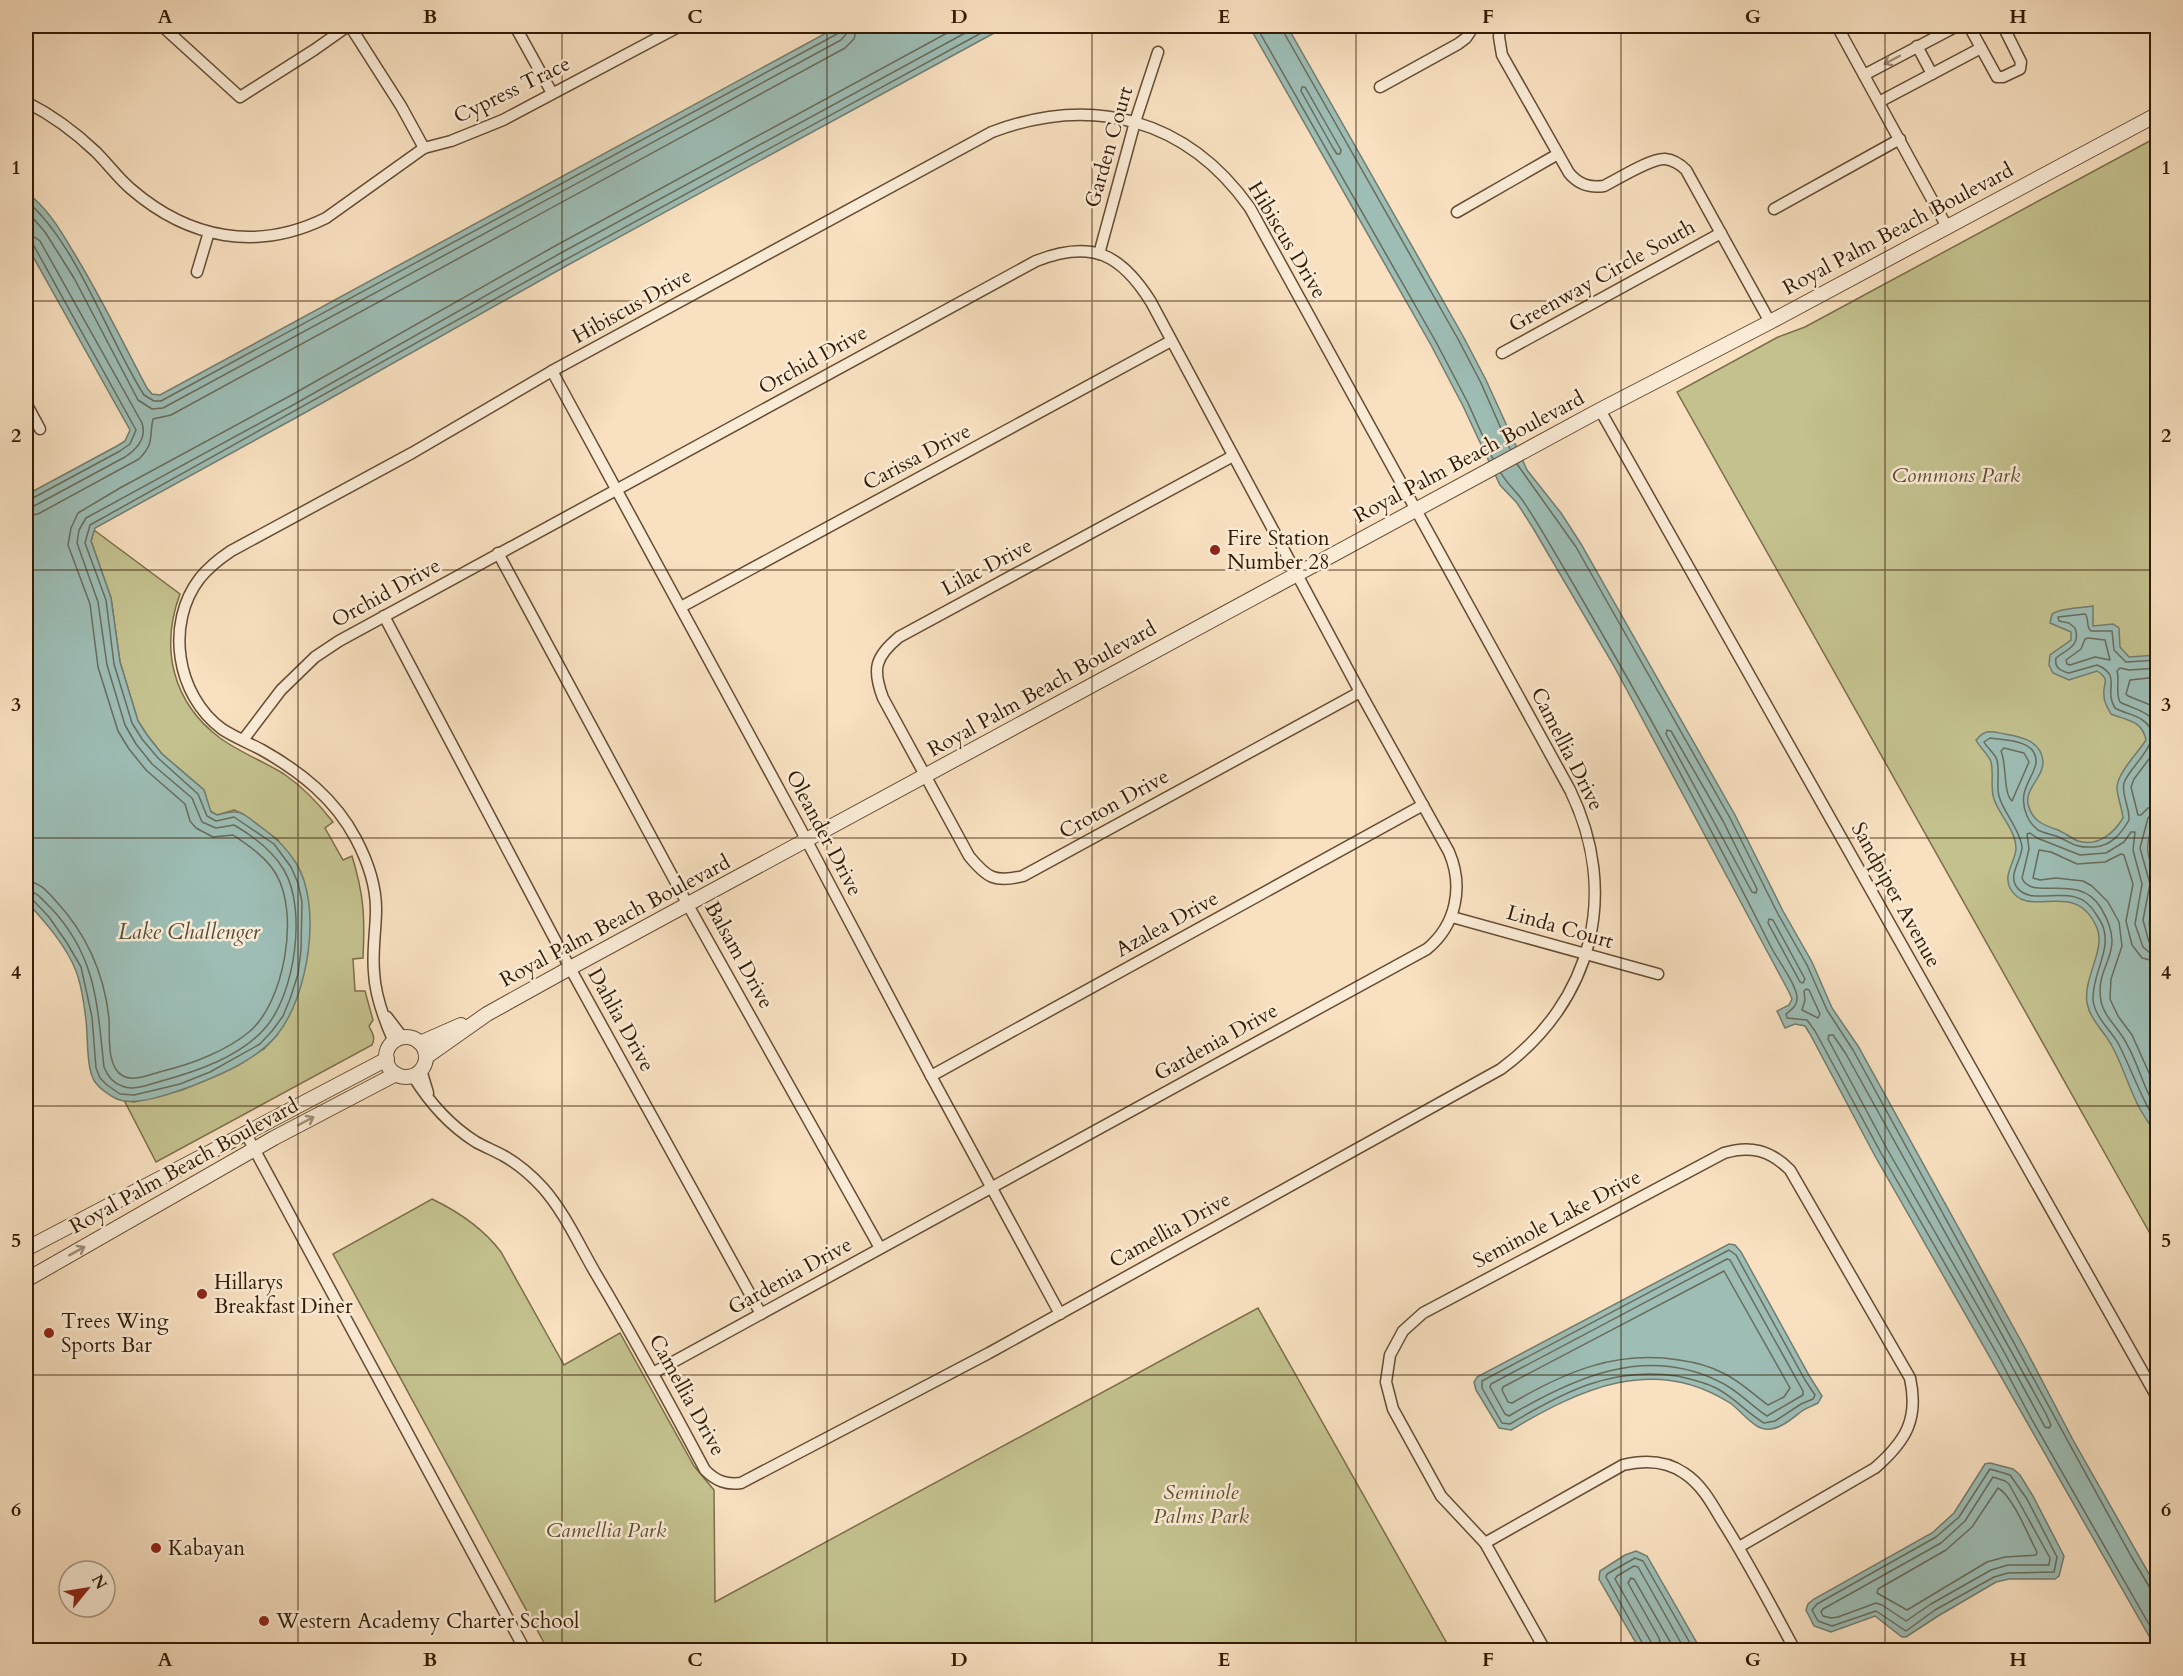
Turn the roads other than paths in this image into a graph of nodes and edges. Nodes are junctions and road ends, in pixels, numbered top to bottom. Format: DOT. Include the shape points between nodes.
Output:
graph roads {
  1 [pos="162,26"];
  2 [pos="349,26"];
  3 [pos="515,26"];
  4 [pos="680,26"];
  5 [pos="1474,26"];
  6 [pos="1500,26"];
  7 [pos="1837,26"];
  8 [pos="1957,26"];
  9 [pos="1969,26"];
  10 [pos="2003,26"];
  11 [pos="1917,46"];
  12 [pos="1981,48"];
  13 [pos="1158,52"];
  14 [pos="1932,74"];
  15 [pos="1864,75"];
  16 [pos="1380,87"];
  17 [pos="552,93"];
  18 [pos="26,102"];
  19 [pos="1879,102"];
  20 [pos="2157,114"];
  21 [pos="1136,122"];
  22 [pos="1900,139"];
  23 [pos="424,148"];
  24 [pos="1558,154"];
  25 [pos="1774,209"];
  26 [pos="1457,212"];
  27 [pos="1947,227"];
  28 [pos="209,232"];
  29 [pos="1721,233"];
  30 [pos="1099,254"];
  31 [pos="197,272"];
  32 [pos="1770,322"];
  33 [pos="1171,341"];
  34 [pos="1502,353"];
  35 [pos="552,371"];
  36 [pos="26,403"];
  37 [pos="1600,410"];
  38 [pos="39,429"];
  39 [pos="1233,456"];
  40 [pos="616,490"];
  41 [pos="1415,510"];
  42 [pos="498,553"];
  43 [pos="1296,574"];
  44 [pos="681,607"];
  45 [pos="384,616"];
  46 [pos="1360,692"];
  47 [pos="243,740"];
  48 [pos="926,776"];
  49 [pos="1423,805"];
  50 [pos="807,841"];
  51 [pos="688,905"];
  52 [pos="1452,917"];
  53 [pos="1586,954"];
  54 [pos="570,968"];
  55 [pos="1658,974"];
  56 [pos="487,1014"];
  57 [pos="398,1040"];
  58 [pos="420,1043"];
  59 [pos="387,1059"];
  60 [pos="420,1068"];
  61 [pos="396,1074"];
  62 [pos="931,1076"];
  63 [pos="245,1132"];
  64 [pos="255,1150"];
  65 [pos="992,1187"];
  66 [pos="880,1248"];
  67 [pos="26,1249"];
  68 [pos="26,1280"];
  69 [pos="760,1314"];
  70 [pos="1060,1314"];
  71 [pos="653,1373"];
  72 [pos="2157,1399"];
  73 [pos="1485,1543"];
  74 [pos="1739,1547"];
  75 [pos="525,1650"];
  76 [pos="1545,1650"];
  77 [pos="1795,1650"];
  1 -- 2 [label="street" via="240,97"];
  2 -- 23 [label="street" via="376,64"];
  3 -- 17 [label="street"];
  4 -- 17 [label="street, Cypress Trace"];
  5 -- 16 [label="street" via="1458,44"];
  6 -- 24 [label="street" via="1502,55"];
  7 -- 15 [label="street"];
  8 -- 11 [label="street"];
  9 -- 12 [label="street"];
  10 -- 12 [label="street" via="2021,62 2020,69 1997,76"];
  11 -- 14 [label="street"];
  11 -- 15 [label="street, one-way"];
  12 -- 14 [label="street"];
  13 -- 21 [label="street, Garden Court"];
  14 -- 19 [label="street"];
  15 -- 19 [label="street"];
  17 -- 23 [label="street, Cypress Trace" via="478,131"];
  18 -- 28 [label="street, Cypress Trace" via="81,138 150,203"];
  19 -- 22 [label="street"];
  20 -- 27 [label="street, Royal Palm Beach Boulevard"];
  21 -- 30 [label="street, Garden Court"];
  21 -- 35 [label="street, Hibiscus Drive" via="1067,114 1016,123 992,132"];
  21 -- 41 [label="street, Hibiscus Drive" via="1204,158 1240,194"];
  22 -- 25 [label="street"];
  22 -- 27 [label="street"];
  23 -- 28 [label="street, Cypress Trace" via="309,227 252,238"];
  24 -- 26 [label="street"];
  24 -- 29 [label="street" via="1574,179 1596,187 1658,159 1674,161 1686,170"];
  27 -- 32 [label="street, Royal Palm Beach Boulevard"];
  28 -- 31 [label="street"];
  29 -- 32 [label="street"];
  29 -- 34 [label="street, Greenway Circle South"];
  30 -- 33 [label="street, Orchid Drive" via="1124,266 1137,280"];
  30 -- 40 [label="street, Orchid Drive" via="1063,252 1036,261"];
  32 -- 37 [label="street, Royal Palm Beach Boulevard"];
  33 -- 39 [label="street, Orchid Drive"];
  33 -- 44 [label="street, Carissa Drive"];
  35 -- 40 [label="street, Oleander Drive"];
  35 -- 47 [label="street, Hibiscus Drive" via="412,453 231,551 199,579 181,619 179,652 183,667 206,714 222,729"];
  36 -- 38 [label="street"];
  37 -- 41 [label="street, Royal Palm Beach Boulevard"];
  37 -- 72 [label="street, Sandpiper Avenue"];
  39 -- 43 [label="street, Orchid Drive"];
  39 -- 48 [label="street, Lilac Drive" via="898,637 884,650 876,665 877,680"];
  40 -- 42 [label="street, Orchid Drive"];
  40 -- 44 [label="street, Oleander Drive"];
  41 -- 43 [label="street, Royal Palm Beach Boulevard"];
  41 -- 53 [label="street, Camellia Drive" via="1578,806 1592,851 1596,884"];
  42 -- 45 [label="street, Orchid Drive"];
  42 -- 51 [label="street, Balsam Drive"];
  43 -- 46 [label="street, Gardenia Drive"];
  43 -- 48 [label="street, Royal Palm Beach Boulevard"];
  44 -- 50 [label="street, Oleander Drive"];
  45 -- 47 [label="street, Orchid Drive" via="315,657 281,690"];
  45 -- 54 [label="street, Dahlia Drive"];
  46 -- 48 [label="street, Croton Drive" via="1023,876 1007,880 982,872 969,856"];
  46 -- 49 [label="street, Gardenia Drive"];
  47 -- 57 [label="street, Hibiscus Drive" via="317,788 347,822 357,841 367,863 376,906 374,973 385,1015"];
  48 -- 50 [label="street, Royal Palm Beach Boulevard"];
  49 -- 52 [label="street, Gardenia Drive" via="1455,868 1457,894"];
  49 -- 62 [label="street, Azalea Drive"];
  50 -- 51 [label="street, Royal Palm Beach Boulevard"];
  50 -- 62 [label="street, Oleander Drive"];
  51 -- 54 [label="street, Royal Palm Beach Boulevard"];
  51 -- 66 [label="street, Balsam Drive"];
  52 -- 53 [label="street, Linda Court"];
  52 -- 65 [label="street, Gardenia Drive" via="1427,949"];
  53 -- 55 [label="street, Linda Court"];
  53 -- 70 [label="street, Camellia Drive" via="1575,983 1552,1020 1501,1069"];
  54 -- 56 [label="street, Royal Palm Beach Boulevard"];
  54 -- 69 [label="street, Dahlia Drive"];
  56 -- 58 [label="street, Royal Palm Beach Boulevard"];
  56 -- 60 [label="street, Royal Palm Beach Boulevard"];
  57 -- 58 [label="street"];
  57 -- 59 [label="street" via="389,1048"];
  58 -- 60 [label="street" via="424,1048"];
  59 -- 61 [label="street"];
  59 -- 63 [label="street, Royal Palm Beach Boulevard"];
  60 -- 61 [label="street" via="404,1077"];
  60 -- 71 [label="street, Camellia Drive" via="434,1104 458,1130 506,1156 543,1188 558,1207"];
  64 -- 61 [label="street, Royal Palm Beach Boulevard, one-way"];
  62 -- 65 [label="street, Oleander Drive"];
  63 -- 64 [label="street"];
  63 -- 67 [label="street, Royal Palm Beach Boulevard"];
  68 -- 64 [label="street, Royal Palm Beach Boulevard, one-way"];
  64 -- 75 [label="street"];
  65 -- 66 [label="street, Gardenia Drive"];
  65 -- 70 [label="street, Oleander Drive"];
  66 -- 69 [label="street, Gardenia Drive"];
  69 -- 71 [label="street, Gardenia Drive"];
  70 -- 71 [label="street, Camellia Drive" via="741,1483 726,1483 705,1470"];
  73 -- 74 [label="street" via="1611,1470 1648,1461 1672,1467 1694,1480"];
  73 -- 74 [label="street, Seminole Lake Drive" via="1441,1496 1393,1409 1388,1396 1387,1368 1403,1331 1423,1313 1692,1169 1724,1153 1748,1148 1771,1154 1790,1170 1910,1378 1913,1404 1908,1430 1894,1451 1875,1468"];
  73 -- 76 [label="street, Seminole Lake Drive"];
  74 -- 77 [label="street"];
}
